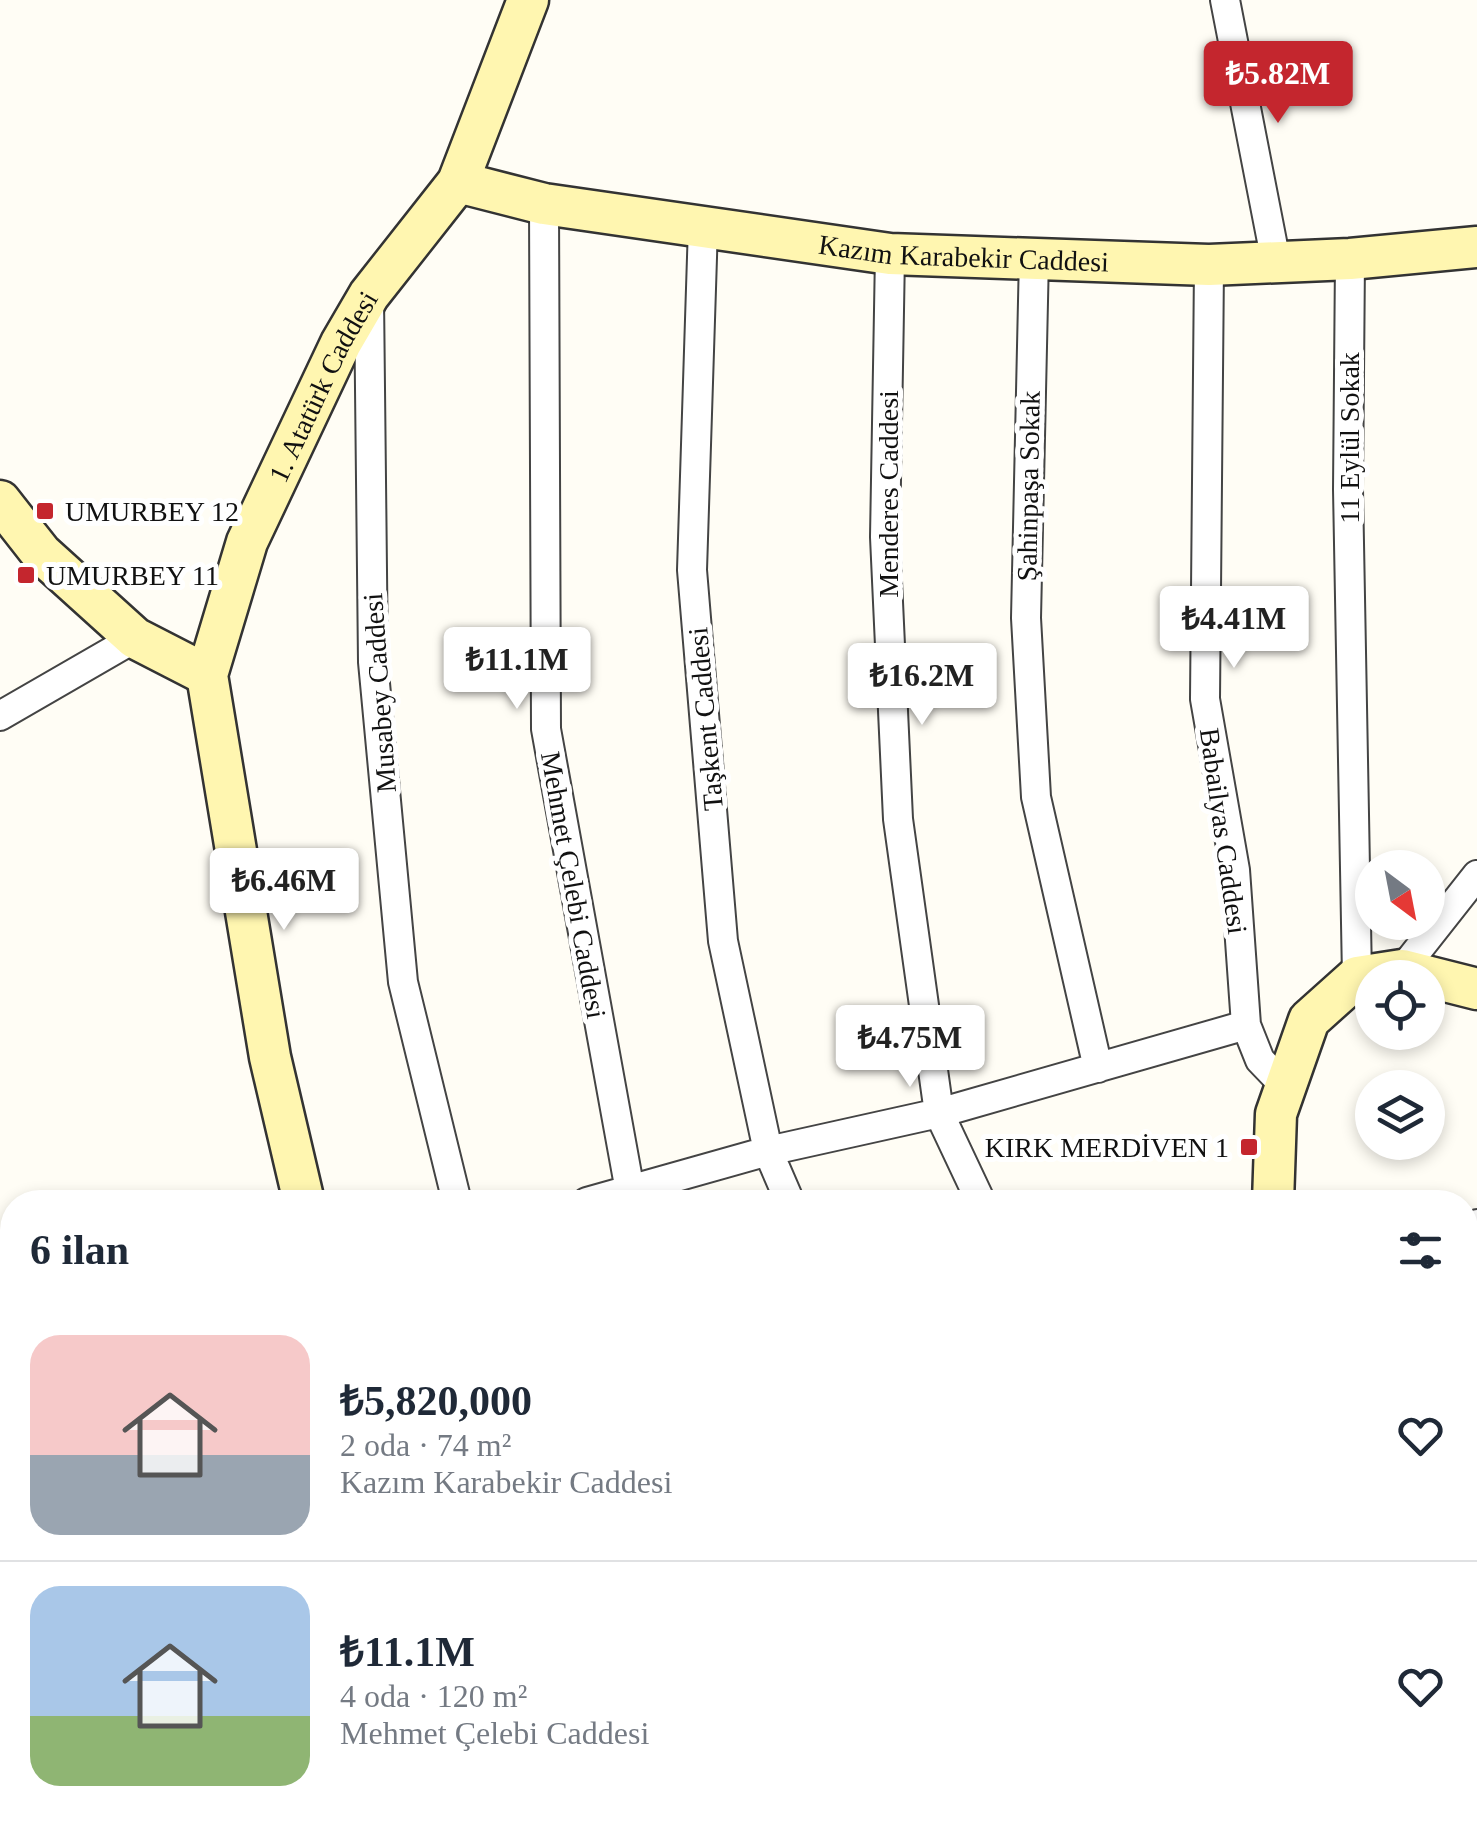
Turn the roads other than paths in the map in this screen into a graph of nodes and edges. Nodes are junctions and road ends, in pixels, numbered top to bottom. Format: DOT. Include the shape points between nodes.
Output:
graph roads {
  1 [pos="528,0"];
  2 [pos="1225,0"];
  3 [pos="458,182"];
  4 [pos="544,204"];
  5 [pos="703,226"];
  6 [pos="1477,247"];
  7 [pos="890,254"];
  8 [pos="1034,256"];
  9 [pos="1350,259"];
  10 [pos="1276,262"];
  11 [pos="1209,264"];
  12 [pos="369,295"];
  13 [pos="0,502"];
  14 [pos="135,638"];
  15 [pos="208,675"];
  16 [pos="0,716"];
  17 [pos="1477,874"];
  18 [pos="1357,960"];
  19 [pos="1410,960"];
  20 [pos="1355,979"];
  21 [pos="1445,981"];
  22 [pos="1477,989"];
  23 [pos="1246,1025"];
  24 [pos="1098,1068"];
  25 [pos="1284,1084"];
  26 [pos="939,1113"];
  27 [pos="768,1151"];
  28 [pos="301,1190"];
  29 [pos="454,1190"];
  30 [pos="629,1190"];
  31 [pos="653,1190"];
  32 [pos="785,1190"];
  33 [pos="974,1190"];
  34 [pos="1273,1190"];
  1 -- 3 [label="street, 1. Atatürk Caddesi"];
  2 -- 10 [label="street"];
  3 -- 4 [label="street, Kazım Karabekir Caddesi"];
  3 -- 12 [label="street, 1. Atatürk Caddesi"];
  4 -- 5 [label="street, Kazım Karabekir Caddesi"];
  4 -- 30 [label="street, Mehmet Çelebi Caddesi" via="546,728"];
  5 -- 7 [label="street, Kazım Karabekir Caddesi"];
  5 -- 27 [label="street, Taşkent Caddesi" via="692,570 723,941"];
  6 -- 9 [label="street, Kazım Karabekir Caddesi"];
  7 -- 8 [label="street, Kazım Karabekir Caddesi"];
  7 -- 26 [label="street, Menderes Caddesi" via="885,538 898,819"];
  8 -- 11 [label="street, Kazım Karabekir Caddesi"];
  8 -- 24 [label="street, Şahinpaşa Sokak" via="1026,618 1036,797"];
  9 -- 10 [label="street, Kazım Karabekir Caddesi"];
  9 -- 18 [label="street, 11 Eylül Sokak"];
  10 -- 11 [label="street, Kazım Karabekir Caddesi"];
  11 -- 23 [label="street, Babailyas Caddesi" via="1205,699 1236,870"];
  12 -- 15 [label="street, 1. Atatürk Caddesi" via="340,342 247,542"];
  12 -- 29 [label="street, Musabey Caddesi" via="373,662 403,982"];
  13 -- 14 [label="street" via="41,552"];
  14 -- 15 [label="street"];
  14 -- 16 [label="street"];
  15 -- 28 [label="street, 1. Atatürk Caddesi" via="270,1057"];
  17 -- 19 [label="street"];
  20 -- 25 [label="street" via="1309,1020"];
  21 -- 22 [label="street"];
  23 -- 24 [label="street"];
  23 -- 25 [label="street, Babailyas Caddesi" via="1260,1060"];
  24 -- 26 [label="street"];
  25 -- 34 [label="street"];
  26 -- 27 [label="street"];
  26 -- 33 [label="street, Menderes Caddesi"];
  27 -- 31 [label="street"];
  27 -- 32 [label="street, Taşkent Caddesi"];
}
